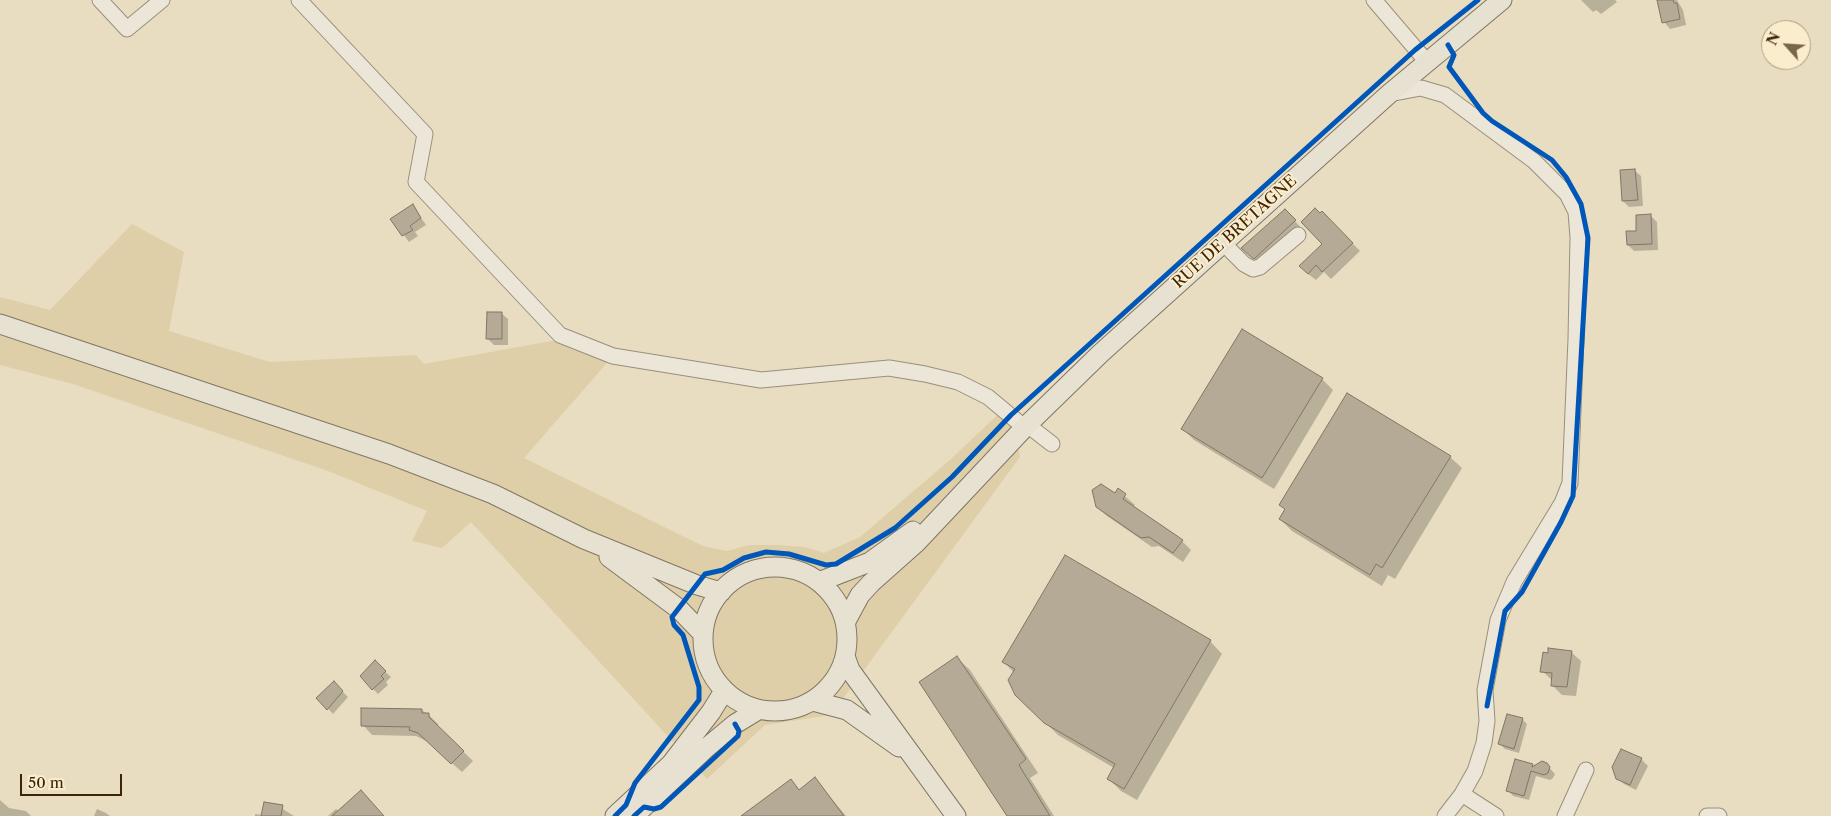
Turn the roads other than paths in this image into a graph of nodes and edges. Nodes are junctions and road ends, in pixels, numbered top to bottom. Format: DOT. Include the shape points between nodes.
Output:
graph roads {
  1 [pos="100,0"];
  2 [pos="162,0"];
  3 [pos="299,0"];
  4 [pos="1374,0"];
  5 [pos="1502,0"];
  6 [pos="1426,62"];
  7 [pos="1389,94"];
  8 [pos="1298,235"];
  9 [pos="1223,243"];
  10 [pos="0,324"];
  11 [pos="1026,426"];
  12 [pos="1052,444"];
  13 [pos="978,475"];
  14 [pos="584,539"];
  15 [pos="821,582"];
  16 [pos="720,592"];
  17 [pos="846,621"];
  18 [pos="702,634"];
  19 [pos="846,659"];
  20 [pos="724,691"];
  21 [pos="813,701"];
  22 [pos="758,710"];
  23 [pos="911,755"];
  24 [pos="1586,770"];
  25 [pos="1462,794"];
  26 [pos="615,816"];
  27 [pos="634,816"];
  28 [pos="956,816"];
  29 [pos="1445,816"];
  30 [pos="1496,816"];
  31 [pos="1565,816"];
  32 [pos="1707,816"];
  33 [pos="1718,816"];
  1 -- 2 [label="street" via="127,29"];
  3 -- 11 [label="street" via="425,134 416,182 560,335 613,356 761,380 889,368 925,374 958,382 988,397"];
  4 -- 6 [label="street"];
  5 -- 6 [label="main road, RUE DE BRETAGNE"];
  6 -- 7 [label="main road, RUE DE BRETAGNE"];
  7 -- 9 [label="main road, RUE DE BRETAGNE"];
  7 -- 25 [label="street" via="1421,88 1452,99 1534,161 1567,194 1576,212 1576,330 1570,483 1562,503 1514,582 1498,620 1485,690 1487,721 1484,743 1475,771"];
  8 -- 9 [label="street" via="1260,267 1253,269"];
  9 -- 11 [label="main road, RUE DE BRETAGNE" via="1108,346"];
  10 -- 14 [label="main road" via="389,454 493,494"];
  11 -- 12 [label="street"];
  11 -- 13 [label="main road, RUE DE BRETAGNE"];
  13 -- 15 [label="main road, RUE DE BRETAGNE" via="928,520 870,562"];
  13 -- 17 [label="main road, RUE DE BRETAGNE" via="916,543 860,595"];
  14 -- 16 [label="main road"];
  14 -- 18 [label="main road" via="679,609"];
  15 -- 16 [label="main road" via="788,567 760,567 740,575"];
  15 -- 17 [label="main road" via="838,601"];
  16 -- 18 [label="main road" via="706,617"];
  17 -- 19 [label="main road"];
  18 -- 20 [label="main road" via="711,674"];
  19 -- 21 [label="main road" via="828,690"];
  19 -- 23 [label="main road" via="850,670"];
  20 -- 22 [label="main road" via="739,703"];
  20 -- 26 [label="main road" via="671,764"];
  21 -- 22 [label="main road" via="787,711"];
  21 -- 23 [label="main road" via="847,710"];
  22 -- 27 [label="main road" via="734,724"];
  23 -- 28 [label="main road"];
  24 -- 31 [label="street"];
  25 -- 29 [label="street"];
  25 -- 30 [label="street"];
  32 -- 33 [label="street"];
}
